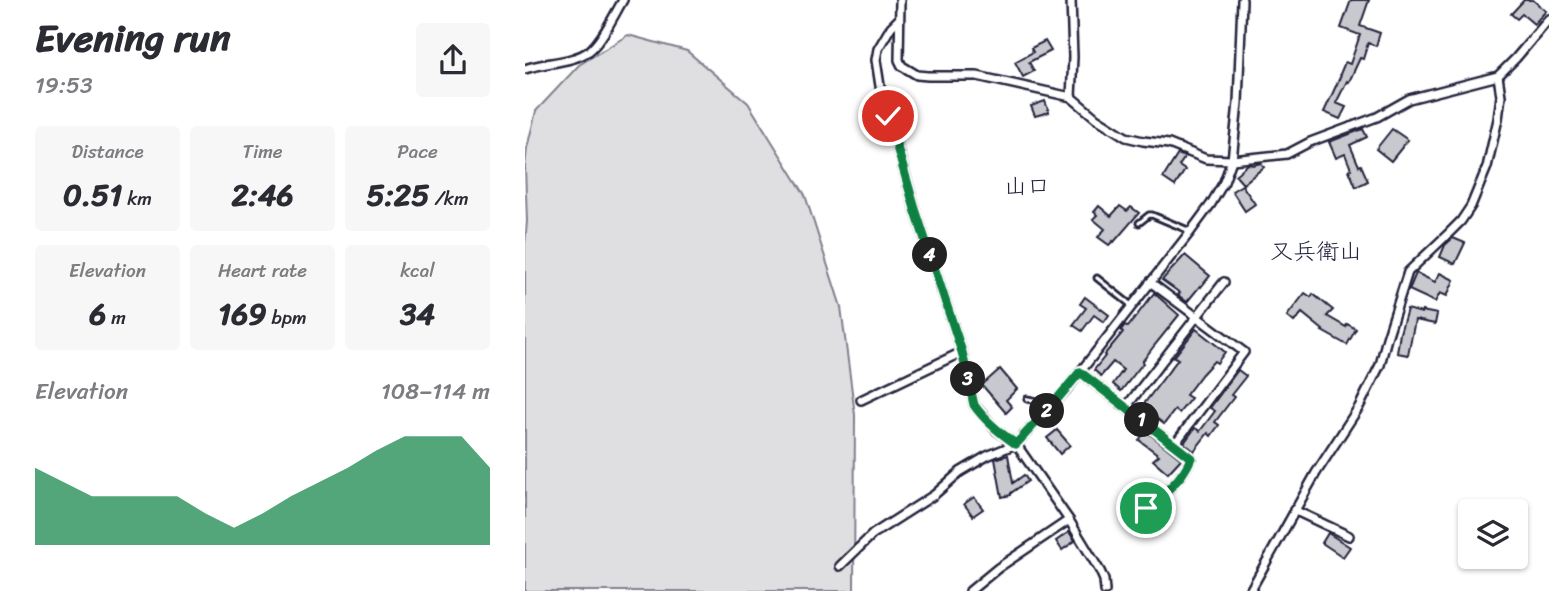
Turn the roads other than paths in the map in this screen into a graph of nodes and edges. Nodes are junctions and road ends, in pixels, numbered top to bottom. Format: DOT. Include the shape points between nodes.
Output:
graph roads {
  1 [pos="623,0"];
  2 [pos="900,0"];
  3 [pos="1071,0"];
  4 [pos="1242,0"];
  5 [pos="899,19"];
  6 [pos="1549,19"];
  7 [pos="525,69"];
  8 [pos="1498,76"];
  9 [pos="1072,97"];
  10 [pos="1231,160"];
  11 [pos="1139,223"];
  12 [pos="1191,232"];
  13 [pos="1097,278"];
  14 [pos="1150,282"];
  15 [pos="1224,282"];
  16 [pos="1133,306"];
  17 [pos="1197,317"];
  18 [pos="962,352"];
  19 [pos="1080,372"];
  20 [pos="1027,399"];
  21 [pos="861,400"];
  22 [pos="1053,404"];
  23 [pos="1126,407"];
  24 [pos="1016,444"];
  25 [pos="1174,445"];
  26 [pos="1146,508"];
  27 [pos="1294,510"];
  28 [pos="1069,520"];
  29 [pos="1349,536"];
  30 [pos="840,566"];
  31 [pos="970,591"];
  32 [pos="1105,591"];
  33 [pos="1250,591"];
  1 -- 7 [label="street" via="590,50"];
  2 -- 5 [label="street"];
  3 -- 9 [label="street"];
  4 -- 10 [label="street"];
  5 -- 9 [label="street" via="899,60 907,71 977,76"];
  5 -- 18 [label="street" via="878,49 880,86"];
  6 -- 8 [label="street"];
  8 -- 10 [label="street" via="1409,99 1286,154"];
  8 -- 27 [label="street" via="1498,119 1487,167 1471,206 1408,272 1380,365 1360,407"];
  9 -- 10 [label="street" via="1126,137 1169,144 1206,159"];
  10 -- 12 [label="street" via="1219,191"];
  11 -- 12 [label="lane" via="1152,215"];
  12 -- 14 [label="street"];
  13 -- 16 [label="lane"];
  14 -- 16 [label="street"];
  14 -- 17 [label="street"];
  15 -- 17 [label="street"];
  16 -- 19 [label="street"];
  17 -- 23 [label="street"];
  17 -- 25 [label="street" via="1244,352"];
  18 -- 21 [label="street"];
  18 -- 24 [label="street" via="974,405"];
  19 -- 22 [label="street"];
  19 -- 23 [label="street"];
  20 -- 22 [label="lane"];
  22 -- 24 [label="street"];
  23 -- 25 [label="street"];
  24 -- 28 [label="street"];
  24 -- 30 [label="street" via="960,472 934,495 873,534"];
  25 -- 26 [label="street" via="1191,458 1185,472"];
  27 -- 29 [label="street"];
  27 -- 33 [label="street"];
  28 -- 31 [label="street"];
  28 -- 32 [label="street" via="1100,571"];
}
